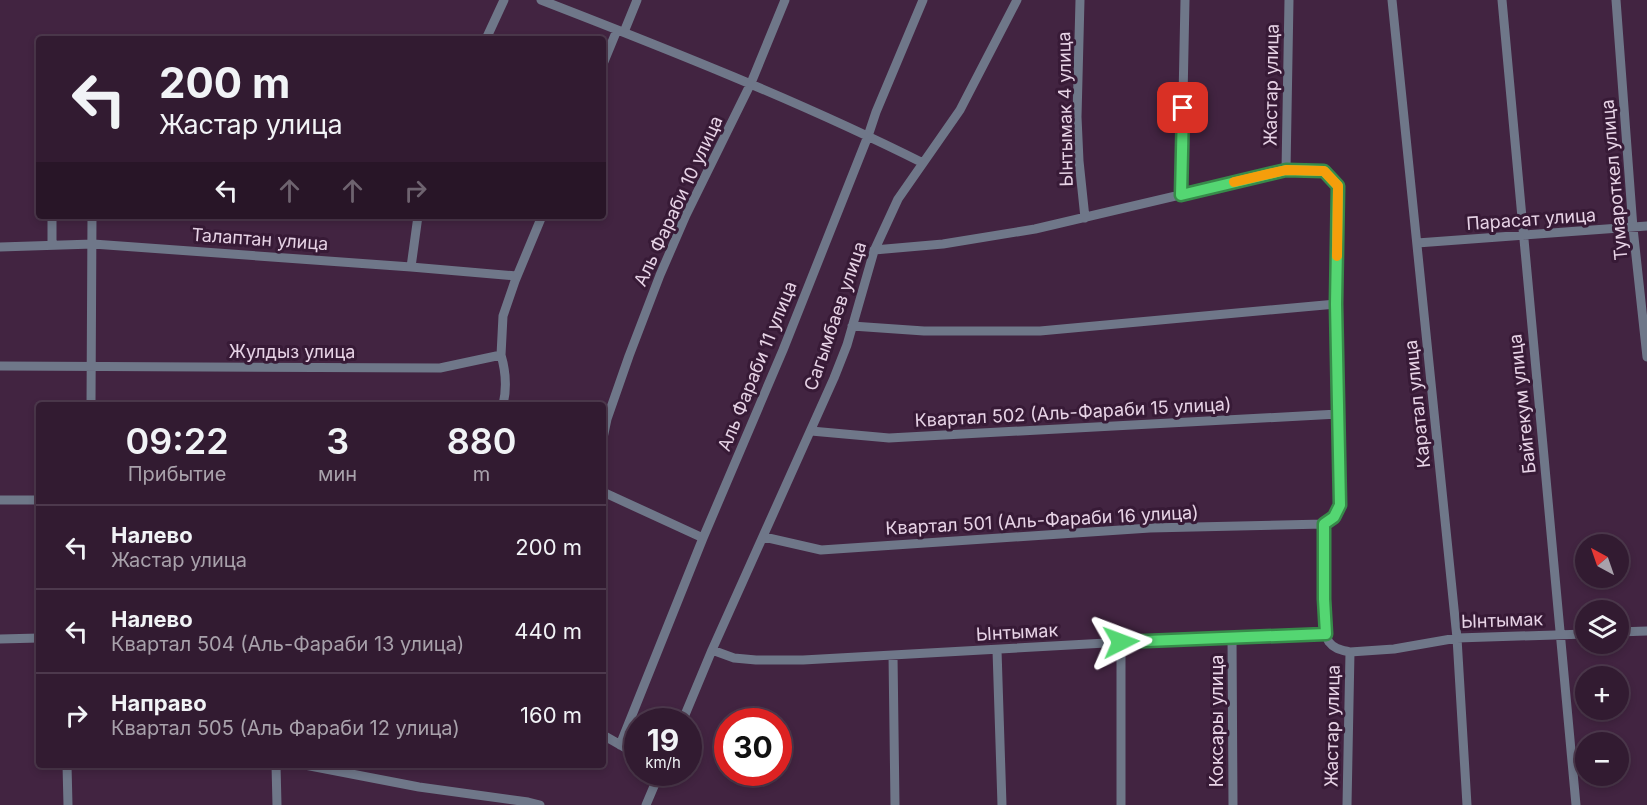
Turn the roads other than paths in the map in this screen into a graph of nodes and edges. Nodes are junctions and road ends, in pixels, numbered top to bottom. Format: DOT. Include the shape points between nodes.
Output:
graph roads {
  1 [pos="504,0"];
  2 [pos="541,0"];
  3 [pos="637,0"];
  4 [pos="785,0"];
  5 [pos="923,0"];
  6 [pos="1017,0"];
  7 [pos="1080,0"];
  8 [pos="1185,0"];
  9 [pos="1289,0"];
  10 [pos="1392,0"];
  11 [pos="1502,0"];
  12 [pos="1616,0"];
  13 [pos="620,31"];
  14 [pos="487,36"];
  15 [pos="606,58"];
  16 [pos="751,83"];
  17 [pos="868,136"];
  18 [pos="923,163"];
  19 [pos="1286,170"];
  20 [pos="1181,195"];
  21 [pos="1085,218"];
  22 [pos="52,219"];
  23 [pos="92,219"];
  24 [pos="418,219"];
  25 [pos="541,219"];
  26 [pos="1647,226"];
  27 [pos="1633,228"];
  28 [pos="1522,236"];
  29 [pos="1417,243"];
  30 [pos="93,244"];
  31 [pos="52,245"];
  32 [pos="0,247"];
  33 [pos="874,250"];
  34 [pos="411,267"];
  35 [pos="517,276"];
  36 [pos="1336,304"];
  37 [pos="852,326"];
  38 [pos="501,355"];
  39 [pos="1647,357"];
  40 [pos="0,366"];
  41 [pos="91,366"];
  42 [pos="91,402"];
  43 [pos="504,402"];
  44 [pos="1338,414"];
  45 [pos="606,423"];
  46 [pos="811,431"];
  47 [pos="606,493"];
  48 [pos="0,500"];
  49 [pos="36,500"];
  50 [pos="1324,524"];
  51 [pos="764,537"];
  52 [pos="704,538"];
  53 [pos="1647,632"];
  54 [pos="1629,633"];
  55 [pos="1326,634"];
  56 [pos="1561,634"];
  57 [pos="1575,634"];
  58 [pos="1232,636"];
  59 [pos="36,638"];
  60 [pos="1457,638"];
  61 [pos="0,639"];
  62 [pos="1121,642"];
  63 [pos="712,650"];
  64 [pos="997,650"];
  65 [pos="1350,652"];
  66 [pos="893,655"];
  67 [pos="688,708"];
  68 [pos="606,736"];
  69 [pos="621,744"];
  70 [pos="624,746"];
  71 [pos="67,768"];
  72 [pos="276,768"];
  73 [pos="321,768"];
  74 [pos="654,786"];
  75 [pos="68,805"];
  76 [pos="277,805"];
  77 [pos="540,805"];
  78 [pos="646,805"];
  79 [pos="895,805"];
  80 [pos="1002,805"];
  81 [pos="1120,805"];
  82 [pos="1233,805"];
  83 [pos="1347,805"];
  84 [pos="1467,805"];
  85 [pos="1576,805"];
  1 -- 14 [label="street"];
  2 -- 13 [label="street"];
  3 -- 13 [label="street"];
  4 -- 16 [label="street, Аль Фараби 10 улица"];
  5 -- 17 [label="street, Аль Фараби 11 улица"];
  6 -- 18 [label="street, Сагымбаев улица" via="960,110"];
  7 -- 21 [label="street, Ынтымак 4 улица" via="1077,117"];
  8 -- 20 [label="street"];
  9 -- 19 [label="street, Жастар улица"];
  10 -- 29 [label="street, Каратал улица"];
  11 -- 28 [label="street, Байгекум улица"];
  12 -- 27 [label="street, Тумароткел улица"];
  13 -- 15 [label="street"];
  13 -- 16 [label="street"];
  16 -- 17 [label="street"];
  16 -- 45 [label="street, Аль Фараби 10 улица" via="660,275"];
  17 -- 18 [label="street"];
  17 -- 52 [label="street, Аль Фараби 11 улица"];
  18 -- 33 [label="street, Сагымбаев улица" via="898,199"];
  19 -- 20 [label="street"];
  19 -- 36 [label="street" via="1324,171 1338,186"];
  20 -- 21 [label="street"];
  21 -- 33 [label="street" via="943,244"];
  22 -- 31 [label="street"];
  23 -- 30 [label="street"];
  24 -- 34 [label="street"];
  25 -- 35 [label="street"];
  26 -- 27 [label="street, Парасат улица"];
  27 -- 28 [label="street, Парасат улица"];
  27 -- 39 [label="street, Тумароткел улица"];
  28 -- 29 [label="street, Парасат улица"];
  28 -- 56 [label="street, Байгекум улица"];
  29 -- 60 [label="street, Каратал улица"];
  30 -- 31 [label="street, Талаптан улица"];
  30 -- 34 [label="street, Талаптан улица"];
  30 -- 41 [label="street"];
  31 -- 32 [label="street, Талаптан улица"];
  33 -- 37 [label="street, Сагымбаев улица"];
  34 -- 35 [label="street, Талаптан улица"];
  35 -- 38 [label="street" via="503,316"];
  36 -- 37 [label="street" via="1040,331 924,331"];
  36 -- 44 [label="street"];
  37 -- 46 [label="street, Сагымбаев улица"];
  38 -- 41 [label="street, Жулдыз улица" via="440,368"];
  38 -- 43 [label="street"];
  40 -- 41 [label="street, Жулдыз улица"];
  41 -- 42 [label="street"];
  44 -- 46 [label="street, Квартал 502 (Аль-Фараби 15 улица)" via="889,438"];
  44 -- 50 [label="street" via="1340,505 1334,517"];
  46 -- 51 [label="street, Сагымбаев улица"];
  47 -- 52 [label="street"];
  48 -- 49 [label="street"];
  50 -- 51 [label="street, Квартал 501 (Аль-Фараби 16 улица)" via="1150,528 821,550"];
  50 -- 55 [label="street"];
  51 -- 63 [label="street, Сагымбаев улица"];
  52 -- 69 [label="street, Аль Фараби 11 улица"];
  53 -- 54 [label="street"];
  55 -- 58 [label="street, Ынтымак"];
  55 -- 65 [label="street, Жастар улица" via="1333,647"];
  56 -- 57 [label="street, Ынтымак"];
  56 -- 60 [label="street, Ынтымак"];
  56 -- 85 [label="street, Байгекум улица"];
  58 -- 62 [label="street, Ынтымак"];
  58 -- 82 [label="street, Коксары улица"];
  59 -- 61 [label="street"];
  60 -- 65 [label="street, Ынтымак"];
  60 -- 84 [label="street, Каратал улица"];
  62 -- 64 [label="street, Ынтымак"];
  62 -- 81 [label="street"];
  63 -- 66 [label="street, Ынтымак" via="756,660"];
  63 -- 67 [label="street, Сагымбаев улица"];
  64 -- 66 [label="street, Ынтымак"];
  64 -- 80 [label="street"];
  65 -- 83 [label="street, Жастар улица"];
  66 -- 79 [label="street"];
  68 -- 69 [label="street"];
  69 -- 70 [label="street"];
  71 -- 75 [label="street"];
  72 -- 76 [label="street"];
  73 -- 77 [label="street"];
  74 -- 78 [label="street"];
}
